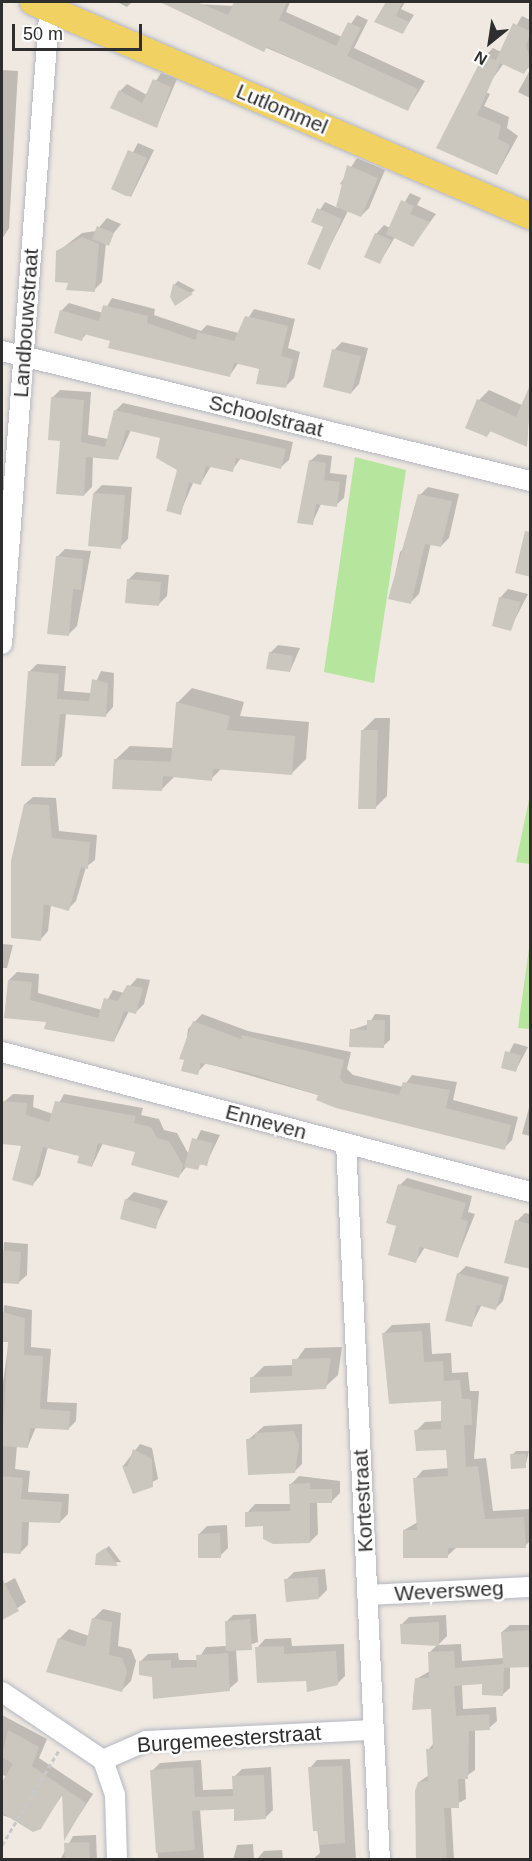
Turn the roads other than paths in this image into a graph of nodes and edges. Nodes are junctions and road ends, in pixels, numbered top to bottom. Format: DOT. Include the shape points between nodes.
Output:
graph roads {
  1 [pos="45,4"];
  2 [pos="531,216"];
  3 [pos="2,351"];
  4 [pos="23,357"];
  5 [pos="531,481"];
  6 [pos="2,644"];
  7 [pos="2,1052"];
  8 [pos="346,1143"];
  9 [pos="531,1191"];
  10 [pos="531,1587"];
  11 [pos="367,1595"];
  12 [pos="2,1692"];
  13 [pos="374,1730"];
  14 [pos="103,1760"];
  15 [pos="117,1860"];
  16 [pos="380,1860"];
  1 -- 2 [label="main road, Lutlommel"];
  1 -- 4 [label="street, Landbouwstraat"];
  3 -- 4 [label="street, Schoolstraat"];
  4 -- 5 [label="street, Schoolstraat"];
  4 -- 6 [label="street, Landbouwstraat"];
  7 -- 8 [label="street, Enneven"];
  8 -- 9 [label="street, Enneven"];
  8 -- 11 [label="street, Kortestraat"];
  10 -- 11 [label="street, Weversweg"];
  11 -- 13 [label="street, Kortestraat"];
  12 -- 14 [label="street" via="69,1733"];
  13 -- 14 [label="street, Burgemeesterstraat" via="146,1741"];
  13 -- 16 [label="street, Kortestraat"];
  14 -- 15 [label="street" via="115,1795"];
}
